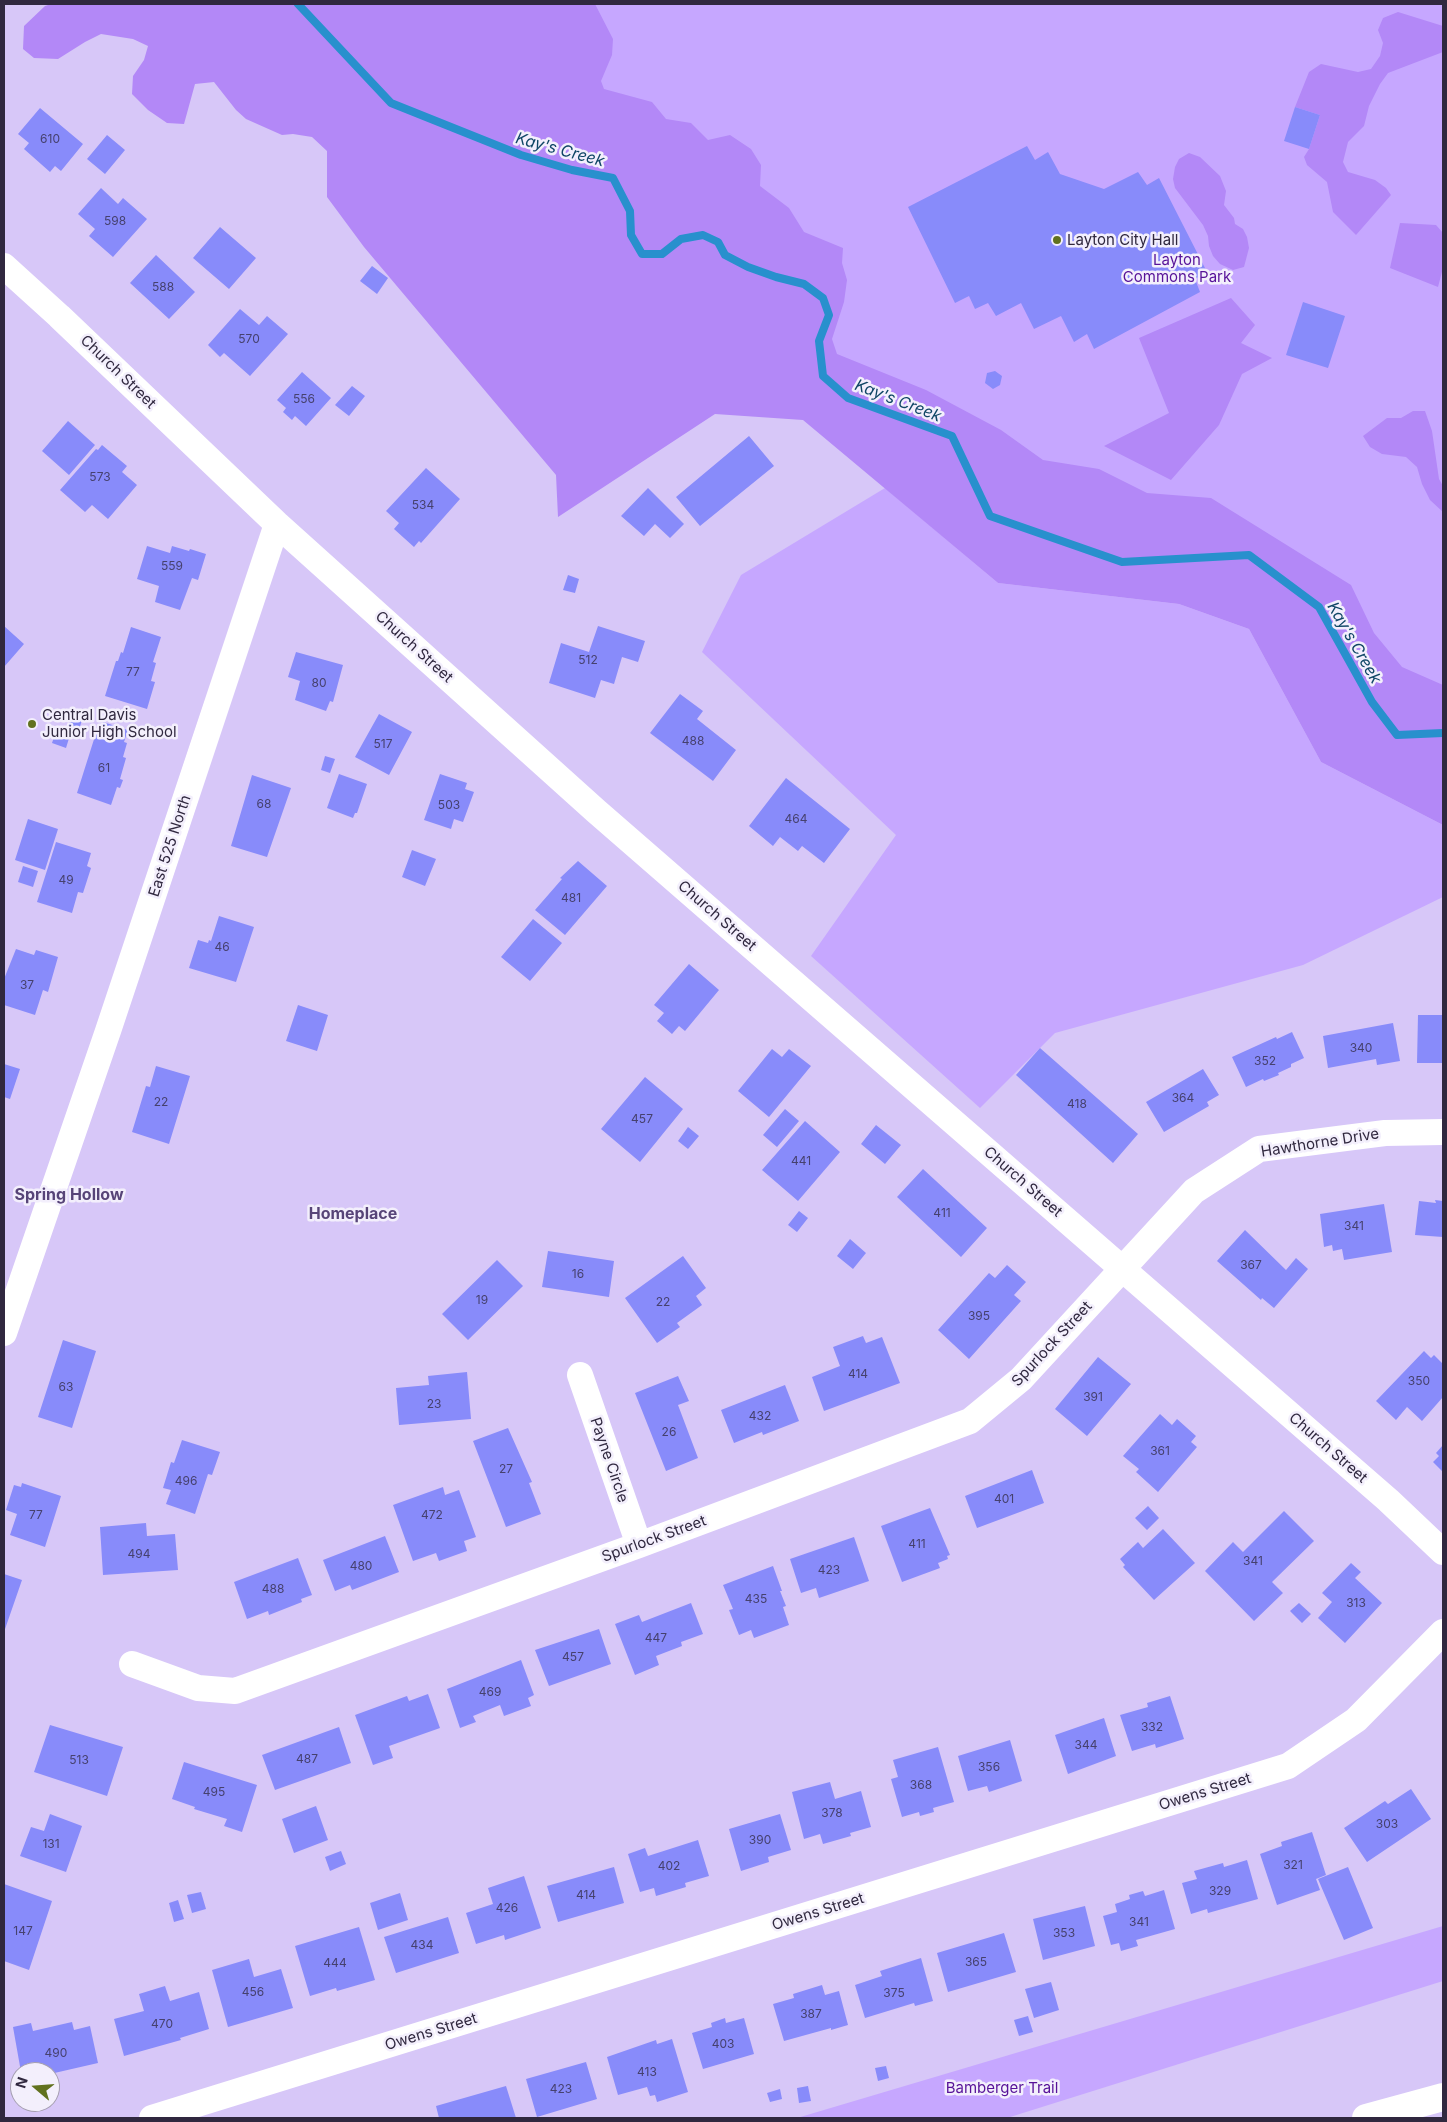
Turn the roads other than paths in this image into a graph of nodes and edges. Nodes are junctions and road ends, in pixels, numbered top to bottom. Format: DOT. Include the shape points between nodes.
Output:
graph roads {
  1 [pos="4,266"];
  2 [pos="277,524"];
  3 [pos="1443,1132"];
  4 [pos="1122,1269"];
  5 [pos="4,1333"];
  6 [pos="580,1375"];
  7 [pos="639,1545"];
  8 [pos="1443,1552"];
  9 [pos="1443,1632"];
  10 [pos="132,1664"];
  11 [pos="1443,2097"];
  12 [pos="152,2118"];
  13 [pos="1366,2118"];
  1 -- 2 [label="street, Church Street"];
  2 -- 4 [label="street, Church Street" via="596,812"];
  2 -- 5 [label="street, East 525 North"];
  3 -- 4 [label="street, Hawthorne Drive" via="1385,1132 1259,1149 1194,1191"];
  4 -- 7 [label="street, Spurlock Street" via="1022,1379 970,1421"];
  4 -- 8 [label="street, Church Street" via="1388,1500"];
  6 -- 7 [label="street, Payne Circle"];
  7 -- 10 [label="street, Spurlock Street" via="235,1691 198,1688"];
  9 -- 12 [label="street, Owens Street" via="1356,1720 1288,1766"];
  11 -- 13 [label="highway"];
}
